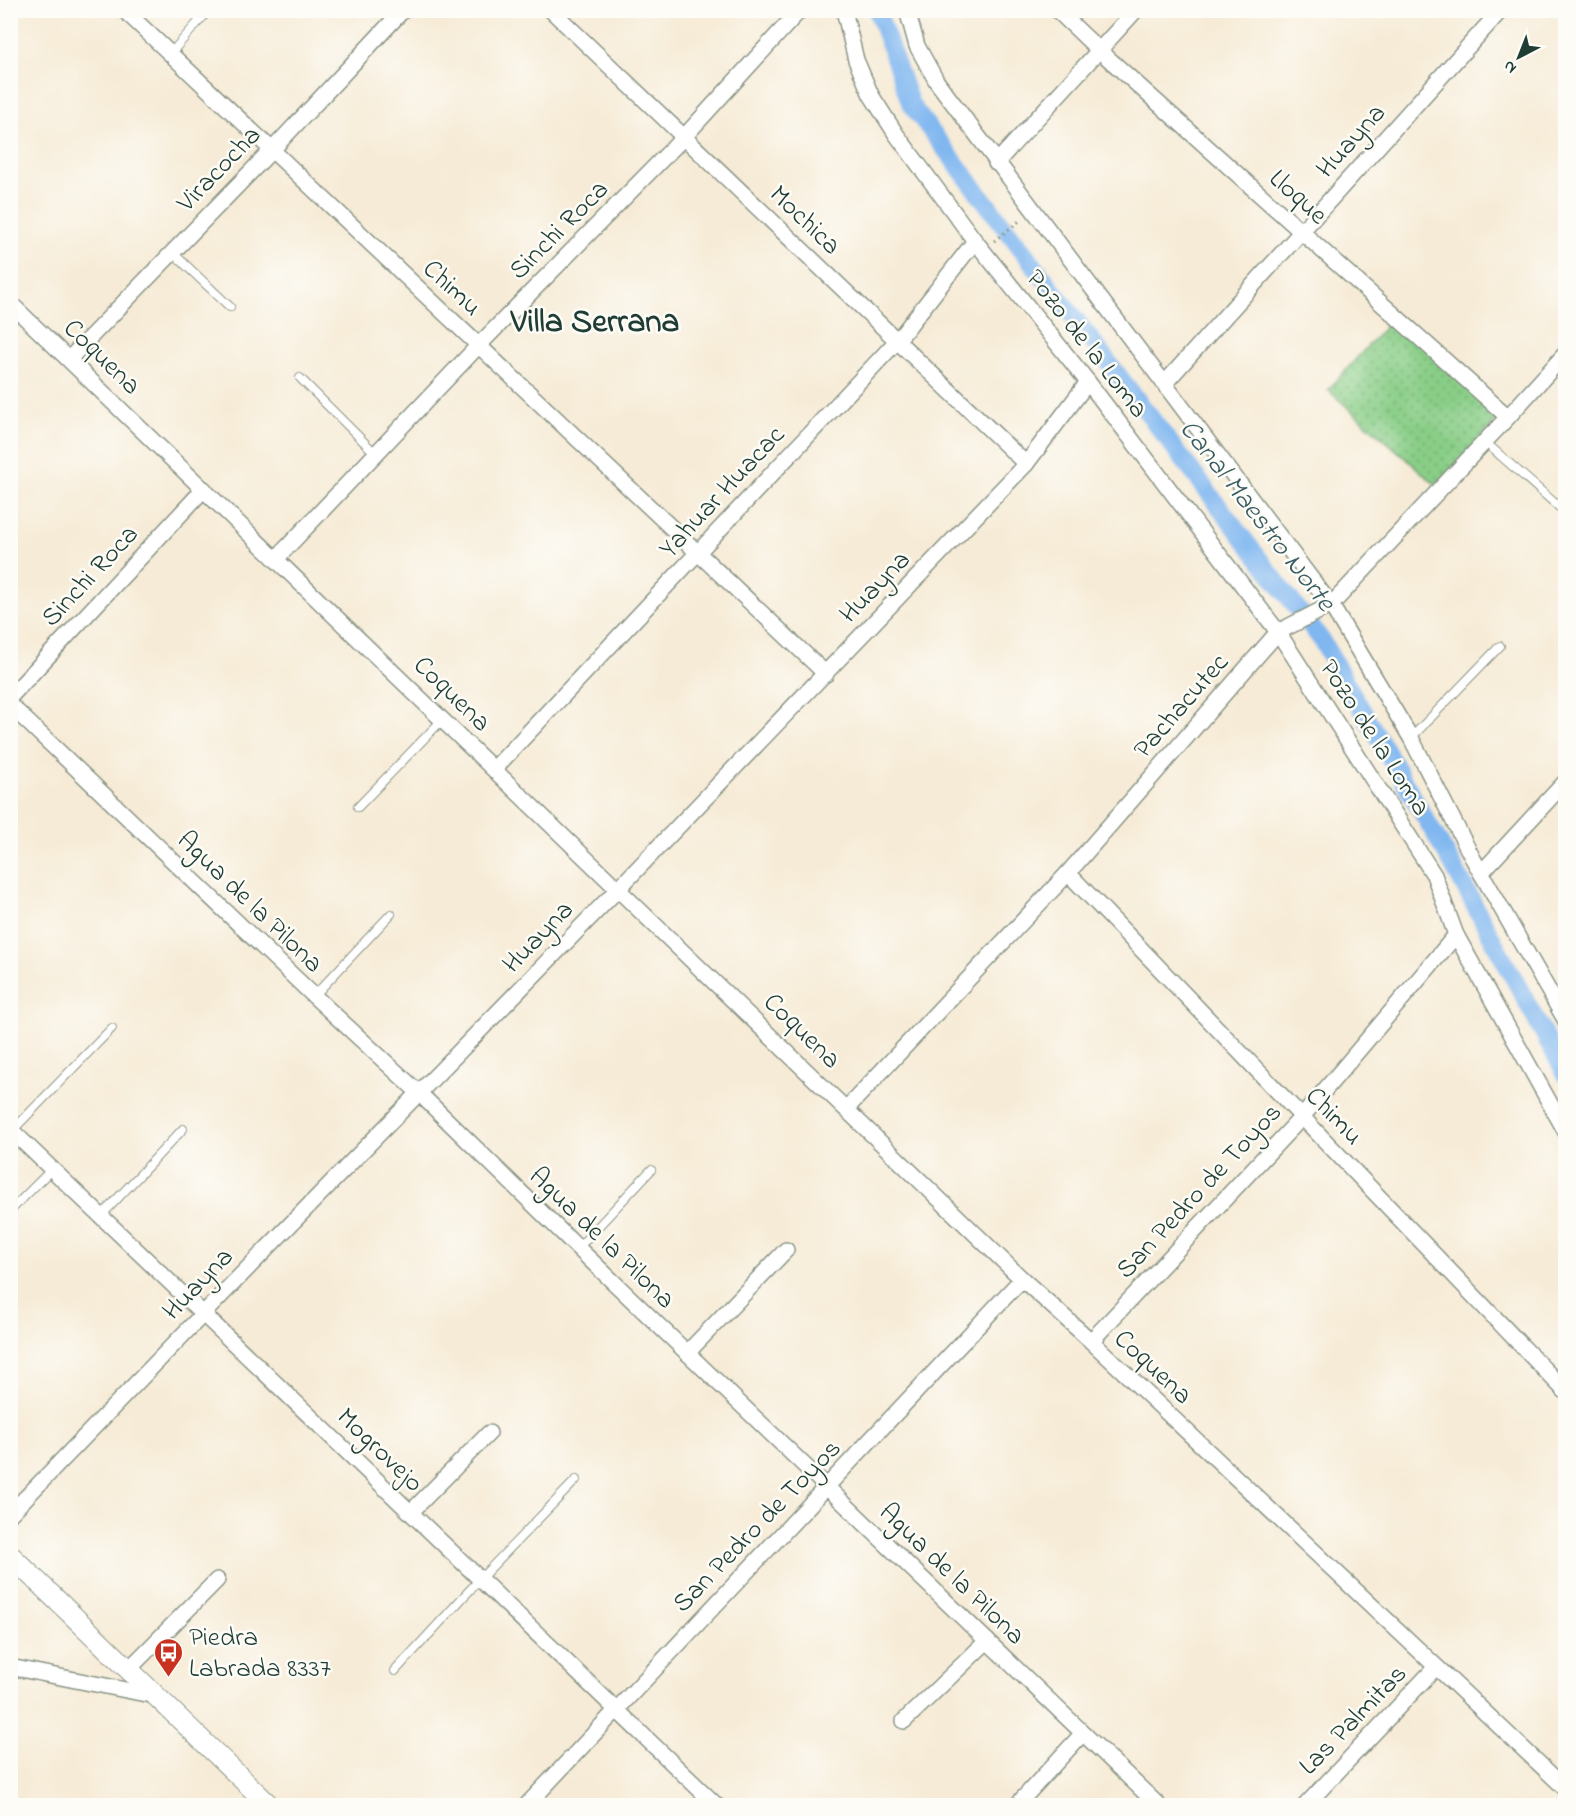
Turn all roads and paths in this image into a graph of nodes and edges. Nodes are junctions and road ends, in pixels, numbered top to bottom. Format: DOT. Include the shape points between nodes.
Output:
graph roads {
  1 [pos="124,10"];
  2 [pos="209,10"];
  3 [pos="403,10"];
  4 [pos="551,10"];
  5 [pos="800,10"];
  6 [pos="844,10"];
  7 [pos="907,10"];
  8 [pos="1057,10"];
  9 [pos="1136,10"];
  10 [pos="1501,10"];
  11 [pos="1100,51"];
  12 [pos="170,54"];
  13 [pos="684,138"];
  14 [pos="272,150"];
  15 [pos="996,163"];
  16 [pos="1023,218"];
  17 [pos="1301,233"];
  18 [pos="983,242"];
  19 [pos="172,252"];
  20 [pos="10,303"];
  21 [pos="230,307"];
  22 [pos="897,341"];
  23 [pos="478,346"];
  24 [pos="1566,354"];
  25 [pos="69,359"];
  26 [pos="300,378"];
  27 [pos="1089,382"];
  28 [pos="1165,383"];
  29 [pos="1508,417"];
  30 [pos="1485,442"];
  31 [pos="375,454"];
  32 [pos="1026,464"];
  33 [pos="204,489"];
  34 [pos="1566,513"];
  35 [pos="698,553"];
  36 [pos="276,559"];
  37 [pos="1331,605"];
  38 [pos="1278,632"];
  39 [pos="1500,646"];
  40 [pos="826,674"];
  41 [pos="10,697"];
  42 [pos="10,705"];
  43 [pos="443,719"];
  44 [pos="1411,738"];
  45 [pos="494,769"];
  46 [pos="1566,782"];
  47 [pos="358,807"];
  48 [pos="1068,873"];
  49 [pos="1481,873"];
  50 [pos="619,888"];
  51 [pos="392,914"];
  52 [pos="1456,935"];
  53 [pos="314,996"];
  54 [pos="1565,1021"];
  55 [pos="112,1028"];
  56 [pos="419,1093"];
  57 [pos="847,1108"];
  58 [pos="1302,1117"];
  59 [pos="183,1129"];
  60 [pos="11,1130"];
  61 [pos="1566,1132"];
  62 [pos="52,1169"];
  63 [pos="651,1170"];
  64 [pos="10,1211"];
  65 [pos="101,1216"];
  66 [pos="578,1248"];
  67 [pos="786,1250"];
  68 [pos="1022,1279"];
  69 [pos="203,1314"];
  70 [pos="1091,1341"];
  71 [pos="687,1353"];
  72 [pos="1566,1392"];
  73 [pos="489,1433"];
  74 [pos="576,1480"];
  75 [pos="827,1487"];
  76 [pos="411,1512"];
  77 [pos="10,1514"];
  78 [pos="10,1555"];
  79 [pos="480,1579"];
  80 [pos="217,1580"];
  81 [pos="987,1641"];
  82 [pos="10,1667"];
  83 [pos="1436,1667"];
  84 [pos="129,1669"];
  85 [pos="395,1671"];
  86 [pos="156,1696"];
  87 [pos="616,1708"];
  88 [pos="904,1721"];
  89 [pos="1083,1733"];
  90 [pos="1566,1789"];
  91 [pos="270,1806"];
  92 [pos="526,1806"];
  93 [pos="717,1806"];
  94 [pos="1016,1806"];
  95 [pos="1159,1806"];
  96 [pos="1305,1806"];
  1 -- 12 [label="street, Chimu"];
  2 -- 12 [label="lane"];
  3 -- 14 [label="street, Viracocha"];
  4 -- 13 [label="street, Mochica"];
  5 -- 13 [label="street, Sinchi Roca"];
  6 -- 18 [label="street, Pozo de la Loma" via="856,60 871,95 896,134"];
  7 -- 15 [label="street, Pozo de la Loma" via="916,46"];
  8 -- 11 [label="street, Lloque"];
  9 -- 11 [label="street"];
  10 -- 17 [label="street, Huayna"];
  11 -- 15 [label="street"];
  11 -- 17 [label="street, Lloque"];
  12 -- 14 [label="street, Chimu"];
  13 -- 22 [label="street, Mochica"];
  13 -- 23 [label="street, Sinchi Roca"];
  14 -- 19 [label="street, Viracocha"];
  14 -- 23 [label="street, Chimu"];
  15 -- 28 [label="street, Pozo de la Loma"];
  16 -- 18 [label="path"];
  17 -- 28 [label="street, Huayna"];
  17 -- 29 [label="street, Lloque"];
  18 -- 22 [label="street, Yahuar Huacac"];
  18 -- 27 [label="street, Pozo de la Loma"];
  19 -- 21 [label="lane"];
  19 -- 25 [label="street, Viracocha"];
  20 -- 25 [label="street, Coquena"];
  22 -- 32 [label="street, Mochica"];
  22 -- 35 [label="street, Yahuar Huacac"];
  23 -- 31 [label="street, Sinchi Roca"];
  23 -- 35 [label="street, Chimu"];
  24 -- 29 [label="street, Pachacutec"];
  25 -- 33 [label="street, Coquena"];
  26 -- 31 [label="lane"];
  27 -- 32 [label="street, Huayna"];
  27 -- 38 [label="street, Pozo de la Loma"];
  28 -- 37 [label="street, Pozo de la Loma"];
  29 -- 30 [label="street, Pachacutec"];
  30 -- 34 [label="lane"];
  30 -- 37 [label="street, Pachacutec"];
  31 -- 36 [label="street, Sinchi Roca"];
  32 -- 40 [label="street, Huayna"];
  33 -- 36 [label="street, Coquena"];
  33 -- 41 [label="street, Sinchi Roca"];
  35 -- 40 [label="street, Chimu"];
  35 -- 45 [label="street, Yahuar Huacac"];
  36 -- 43 [label="street, Coquena"];
  37 -- 38 [label="street, Pachacutec"];
  37 -- 44 [label="street, Pozo de la Loma"];
  38 -- 48 [label="street, Pachacutec"];
  38 -- 52 [label="street, Pozo de la Loma" via="1434,875"];
  39 -- 44 [label="lane"];
  40 -- 50 [label="street, Huayna"];
  42 -- 53 [label="street, Agua de la Pilona"];
  43 -- 45 [label="street, Coquena"];
  43 -- 47 [label="lane"];
  44 -- 49 [label="street, Pozo de la Loma"];
  45 -- 50 [label="street, Coquena"];
  46 -- 49 [label="street"];
  48 -- 57 [label="street, Pachacutec"];
  48 -- 58 [label="street, Chimu"];
  49 -- 54 [label="street, Pozo de la Loma"];
  50 -- 56 [label="street, Huayna"];
  50 -- 57 [label="street, Coquena"];
  51 -- 53 [label="lane"];
  52 -- 58 [label="street, San Pedro de Toyos"];
  52 -- 61 [label="street, Pozo de la Loma"];
  53 -- 56 [label="street, Agua de la Pilona"];
  55 -- 60 [label="lane"];
  56 -- 66 [label="street, Agua de la Pilona"];
  56 -- 69 [label="street, Huayna"];
  57 -- 68 [label="street, Coquena"];
  58 -- 70 [label="street, San Pedro de Toyos"];
  58 -- 72 [label="street, Chimu"];
  59 -- 65 [label="lane"];
  60 -- 62 [label="street, Mogrovejo"];
  62 -- 64 [label="lane"];
  62 -- 65 [label="street, Mogrovejo"];
  63 -- 66 [label="lane"];
  65 -- 69 [label="street, Mogrovejo"];
  66 -- 71 [label="street, Agua de la Pilona"];
  67 -- 71 [label="street"];
  68 -- 70 [label="street, Coquena"];
  68 -- 75 [label="street, San Pedro de Toyos"];
  69 -- 76 [label="street, Mogrovejo"];
  69 -- 77 [label="street, Huayna"];
  70 -- 83 [label="street, Coquena"];
  71 -- 75 [label="street, Agua de la Pilona"];
  73 -- 76 [label="street"];
  74 -- 79 [label="lane"];
  75 -- 81 [label="street, Agua de la Pilona"];
  75 -- 87 [label="street, San Pedro de Toyos"];
  76 -- 79 [label="street, Mogrovejo"];
  78 -- 84 [label="main road"];
  79 -- 85 [label="lane"];
  79 -- 87 [label="street, Mogrovejo"];
  80 -- 84 [label="street"];
  81 -- 88 [label="street"];
  81 -- 89 [label="street, Agua de la Pilona"];
  82 -- 86 [label="street"];
  83 -- 90 [label="street, Coquena"];
  83 -- 96 [label="street, Las Palmitas"];
  84 -- 86 [label="main road"];
  86 -- 91 [label="main road"];
  87 -- 92 [label="street, San Pedro de Toyos"];
  87 -- 93 [label="street, Mogrovejo"];
  89 -- 94 [label="street"];
  89 -- 95 [label="street, Agua de la Pilona"];
}
